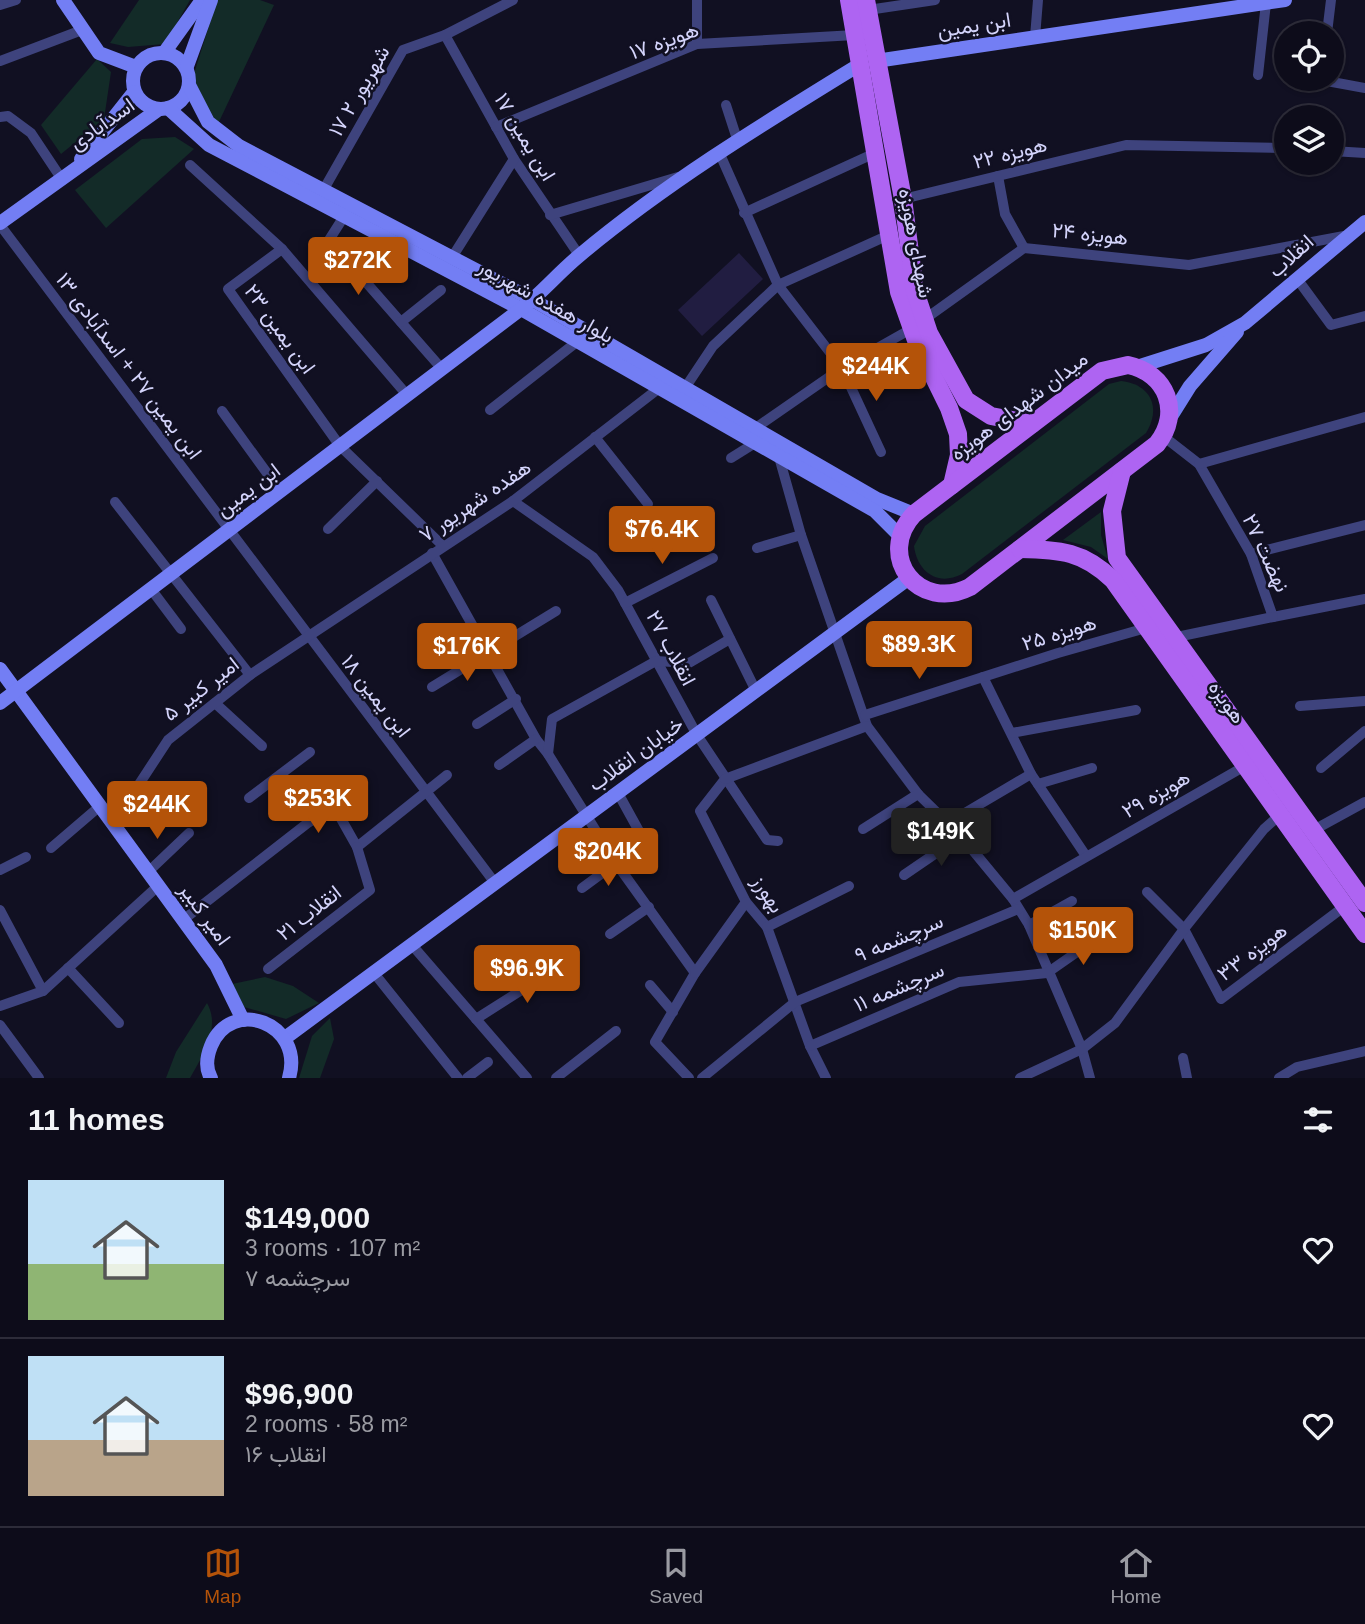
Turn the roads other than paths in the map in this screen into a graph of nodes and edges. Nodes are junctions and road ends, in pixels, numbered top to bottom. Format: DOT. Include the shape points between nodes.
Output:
graph roads {
  1 [pos="16,0"];
  2 [pos="63,0"];
  3 [pos="202,0"];
  4 [pos="211,0"];
  5 [pos="513,0"];
  6 [pos="697,0"];
  7 [pos="849,0"];
  8 [pos="935,0"];
  9 [pos="1038,0"];
  10 [pos="1285,0"];
  11 [pos="1331,0"];
  12 [pos="1266,3"];
  13 [pos="0,5"];
  14 [pos="867,5"];
  15 [pos="1328,21"];
  16 [pos="82,30"];
  17 [pos="444,35"];
  18 [pos="855,35"];
  19 [pos="1035,37"];
  20 [pos="697,44"];
  21 [pos="163,53"];
  22 [pos="0,61"];
  23 [pos="867,63"];
  24 [pos="187,66"];
  25 [pos="136,67"];
  26 [pos="1258,75"];
  27 [pos="1344,84"];
  28 [pos="189,85"];
  29 [pos="1365,88"];
  30 [pos="135,92"];
  31 [pos="726,105"];
  32 [pos="164,109"];
  33 [pos="0,117"];
  34 [pos="496,127"];
  35 [pos="737,139"];
  36 [pos="1274,148"];
  37 [pos="719,152"];
  38 [pos="1344,152"];
  39 [pos="875,153"];
  40 [pos="1365,153"];
  41 [pos="514,159"];
  42 [pos="190,164"];
  43 [pos="688,174"];
  44 [pos="65,176"];
  45 [pos="998,176"];
  46 [pos="324,189"];
  47 [pos="903,199"];
  48 [pos="744,213"];
  49 [pos="550,215"];
  50 [pos="343,218"];
  51 [pos="1365,222"];
  52 [pos="0,224"];
  53 [pos="891,234"];
  54 [pos="1344,236"];
  55 [pos="1024,248"];
  56 [pos="282,249"];
  57 [pos="579,256"];
  58 [pos="451,259"];
  59 [pos="1298,280"];
  60 [pos="778,285"];
  61 [pos="441,290"];
  62 [pos="533,300"];
  63 [pos="521,309"];
  64 [pos="1365,316"];
  65 [pos="401,322"];
  66 [pos="1245,323"];
  67 [pos="918,324"];
  68 [pos="578,341"];
  69 [pos="1138,367"];
  70 [pos="842,368"];
  71 [pos="442,369"];
  72 [pos="685,388"];
  73 [pos="658,389"];
  74 [pos="407,395"];
  75 [pos="490,410"];
  76 [pos="222,411"];
  77 [pos="1365,417"];
  78 [pos="1170,418"];
  79 [pos="1032,424"];
  80 [pos="757,427"];
  81 [pos="1163,436"];
  82 [pos="595,437"];
  83 [pos="755,443"];
  84 [pos="340,446"];
  85 [pos="881,452"];
  86 [pos="779,457"];
  87 [pos="731,458"];
  88 [pos="1199,464"];
  89 [pos="1122,471"];
  90 [pos="377,481"];
  91 [pos="952,485"];
  92 [pos="280,491"];
  93 [pos="116,502"];
  94 [pos="513,502"];
  95 [pos="648,504"];
  96 [pos="914,514"];
  97 [pos="1365,525"];
  98 [pos="328,529"];
  99 [pos="228,531"];
  100 [pos="801,535"];
  101 [pos="900,536"];
  102 [pos="443,546"];
  103 [pos="757,548"];
  104 [pos="1020,549"];
  105 [pos="432,553"];
  106 [pos="1251,554"];
  107 [pos="713,558"];
  108 [pos="172,574"];
  109 [pos="909,578"];
  110 [pos="151,589"];
  111 [pos="1365,599"];
  112 [pos="711,600"];
  113 [pos="625,603"];
  114 [pos="556,611"];
  115 [pos="1273,617"];
  116 [pos="1146,628"];
  117 [pos="181,629"];
  118 [pos="836,632"];
  119 [pos="307,637"];
  120 [pos="1172,638"];
  121 [pos="730,639"];
  122 [pos="485,652"];
  123 [pos="656,661"];
  124 [pos="0,669"];
  125 [pos="250,675"];
  126 [pos="983,677"];
  127 [pos="432,687"];
  128 [pos="16,691"];
  129 [pos="756,691"];
  130 [pos="516,699"];
  131 [pos="1365,701"];
  132 [pos="0,703"];
  133 [pos="215,703"];
  134 [pos="1300,706"];
  135 [pos="1136,710"];
  136 [pos="866,721"];
  137 [pos="477,724"];
  138 [pos="1365,732"];
  139 [pos="1012,733"];
  140 [pos="696,735"];
  141 [pos="536,739"];
  142 [pos="262,746"];
  143 [pos="310,752"];
  144 [pos="548,754"];
  145 [pos="499,765"];
  146 [pos="1245,766"];
  147 [pos="1092,768"];
  148 [pos="1321,768"];
  149 [pos="1031,774"];
  150 [pos="447,775"];
  151 [pos="275,779"];
  152 [pos="725,779"];
  153 [pos="1038,784"];
  154 [pos="427,790"];
  155 [pos="618,793"];
  156 [pos="918,794"];
  157 [pos="249,798"];
  158 [pos="1365,802"];
  159 [pos="100,806"];
  160 [pos="1281,814"];
  161 [pos="585,817"];
  162 [pos="309,822"];
  163 [pos="948,823"];
  164 [pos="113,824"];
  165 [pos="863,829"];
  166 [pos="1312,831"];
  167 [pos="188,833"];
  168 [pos="961,836"];
  169 [pos="778,841"];
  170 [pos="645,842"];
  171 [pos="357,847"];
  172 [pos="51,848"];
  173 [pos="1086,856"];
  174 [pos="26,857"];
  175 [pos="616,863"];
  176 [pos="0,870"];
  177 [pos="148,872"];
  178 [pos="904,875"];
  179 [pos="495,883"];
  180 [pos="158,886"];
  181 [pos="849,886"];
  182 [pos="582,888"];
  183 [pos="1147,892"];
  184 [pos="1072,901"];
  185 [pos="746,902"];
  186 [pos="1365,903"];
  187 [pos="1015,904"];
  188 [pos="1345,906"];
  189 [pos="649,907"];
  190 [pos="0,910"];
  191 [pos="183,920"];
  192 [pos="1029,925"];
  193 [pos="767,927"];
  194 [pos="1184,929"];
  195 [pos="610,934"];
  196 [pos="1365,934"];
  197 [pos="1100,936"];
  198 [pos="412,945"];
  199 [pos="561,965"];
  200 [pos="68,968"];
  201 [pos="268,969"];
  202 [pos="374,973"];
  203 [pos="695,973"];
  204 [pos="1047,973"];
  205 [pos="650,985"];
  206 [pos="43,990"];
  207 [pos="795,1002"];
  208 [pos="0,1006"];
  209 [pos="673,1012"];
  210 [pos="476,1018"];
  211 [pos="243,1020"];
  212 [pos="119,1023"];
  213 [pos="0,1025"];
  214 [pos="616,1031"];
  215 [pos="285,1038"];
  216 [pos="810,1046"];
  217 [pos="1082,1049"];
  218 [pos="1365,1051"];
  219 [pos="1183,1058"];
  220 [pos="488,1062"];
  221 [pos="39,1078"];
  222 [pos="211,1078"];
  223 [pos="289,1078"];
  224 [pos="458,1078"];
  225 [pos="467,1078"];
  226 [pos="527,1078"];
  227 [pos="556,1078"];
  228 [pos="689,1078"];
  229 [pos="702,1078"];
  230 [pos="825,1078"];
  231 [pos="1020,1078"];
  232 [pos="1090,1078"];
  233 [pos="1187,1078"];
  234 [pos="1279,1078"];
  1 -- 13 [label="street"];
  2 -- 16 [label="main road"];
  3 -- 21 [label="main road"];
  4 -- 24 [label="main road"];
  5 -- 17 [label="street, ۱۷ شهریور ۲"];
  6 -- 20 [label="street"];
  7 -- 18 [label="main road, شهدای هویزه"];
  8 -- 14 [label="street"];
  9 -- 19 [label="street"];
  10 -- 12 [label="main road, ابن یمین"];
  11 -- 15 [label="street"];
  12 -- 19 [label="main road, ابن یمین"];
  12 -- 26 [label="street"];
  14 -- 23 [label="main road, شهدای هویزه"];
  16 -- 22 [label="street"];
  16 -- 25 [label="main road" via="99,52"];
  17 -- 34 [label="street, ابن یمین ۱۷"];
  17 -- 46 [label="street, ۱۷ شهریور ۲" via="403,50"];
  18 -- 20 [label="street, هویزه ۱۷"];
  18 -- 23 [label="main road, شهدای هویزه"];
  19 -- 23 [label="main road, ابن یمین"];
  20 -- 34 [label="street, هویزه ۱۷"];
  21 -- 24 [label="main road"];
  21 -- 25 [label="main road" via="149,55"];
  23 -- 35 [label="main road, ابن یمین"];
  23 -- 39 [label="main road, شهدای هویزه"];
  23 -- 47 [label="main road, شهدای هویزه"];
  24 -- 28 [label="main road"];
  25 -- 30 [label="main road"];
  27 -- 29 [label="street"];
  28 -- 32 [label="main road" via="182,100"];
  28 -- 46 [label="main road, بلوار هفده شهریور" via="208,122 220,134"];
  30 -- 32 [label="main road" via="145,104"];
  30 -- 44 [label="main road, اسدآبادی"];
  31 -- 35 [label="street"];
  32 -- 44 [label="main road, اسدآبادی"];
  32 -- 50 [label="main road, بلوار هفده شهریور" via="209,145"];
  33 -- 44 [label="street" via="8,116 31,133"];
  34 -- 41 [label="street, ابن یمین ۱۷"];
  35 -- 37 [label="main road, ابن یمین"];
  36 -- 45 [label="street, هویزه ۲۲" via="1126,145"];
  37 -- 43 [label="main road, ابن یمین"];
  37 -- 48 [label="street"];
  38 -- 40 [label="street"];
  39 -- 48 [label="street"];
  39 -- 53 [label="main road, شهدای هویزه"];
  41 -- 49 [label="street, ابن یمین ۱۷"];
  41 -- 58 [label="street"];
  42 -- 56 [label="street"];
  43 -- 49 [label="street"];
  43 -- 57 [label="main road, ابن یمین"];
  44 -- 52 [label="main road, اسدآبادی"];
  45 -- 47 [label="street, هویزه ۲۲"];
  45 -- 55 [label="street" via="1005,214"];
  46 -- 58 [label="main road, بلوار هفده شهریور"];
  47 -- 67 [label="main road, شهدای هویزه"];
  48 -- 60 [label="street"];
  49 -- 57 [label="street, ابن یمین ۱۷"];
  50 -- 63 [label="main road, بلوار هفده شهریور"];
  50 -- 65 [label="street" via="329,240"];
  51 -- 54 [label="main road, انقلاب"];
  52 -- 99 [label="street, ابن یمین ۲۷ + اسدآبادی ۱۳"];
  53 -- 60 [label="street"];
  53 -- 67 [label="main road, شهدای هویزه" via="899,292"];
  54 -- 55 [label="street, هویزه ۲۴" via="1189,265"];
  54 -- 59 [label="main road, انقلاب"];
  55 -- 67 [label="street, هویزه ۲۴"];
  56 -- 74 [label="street"];
  56 -- 84 [label="street, ابن یمین ۲۳" via="228,289"];
  57 -- 62 [label="main road, ابن یمین"];
  58 -- 62 [label="main road, بلوار هفده شهریور"];
  59 -- 64 [label="street" via="1331,325"];
  59 -- 66 [label="main road, انقلاب"];
  60 -- 70 [label="street"];
  60 -- 72 [label="street" via="713,346"];
  61 -- 65 [label="street"];
  62 -- 63 [label="main road, ابن یمین"];
  62 -- 72 [label="main road, بلوار هفده شهریور"];
  63 -- 68 [label="main road, بلوار هفده شهریور"];
  63 -- 71 [label="main road, ابن یمین"];
  65 -- 71 [label="street"];
  66 -- 69 [label="main road" via="1206,345"];
  66 -- 78 [label="main road" via="1190,386"];
  67 -- 70 [label="street, هویزه ۲۴"];
  67 -- 79 [label="main road, شهدای هویزه" via="966,400 991,416"];
  67 -- 91 [label="main road, شهدای هویزه" via="958,434 959,456"];
  68 -- 73 [label="main road, بلوار هفده شهریور"];
  68 -- 75 [label="street"];
  69 -- 78 [label="main road" via="1154,376 1165,390"];
  69 -- 79 [label="main road, میدان شهدای هویزه" via="1102,371"];
  70 -- 80 [label="street, هویزه ۲۴"];
  70 -- 85 [label="street"];
  71 -- 74 [label="main road, ابن یمین"];
  72 -- 80 [label="main road, بلوار هفده شهریور"];
  73 -- 82 [label="street, هفده شهریور ۷"];
  73 -- 83 [label="main road, بلوار هفده شهریور"];
  74 -- 84 [label="main road, ابن یمین"];
  76 -- 92 [label="street"];
  77 -- 88 [label="street"];
  78 -- 81 [label="main road"];
  79 -- 91 [label="main road, میدان شهدای هویزه"];
  80 -- 96 [label="main road, بلوار هفده شهریور" via="877,499"];
  81 -- 88 [label="street, نهضت ۲۷"];
  81 -- 89 [label="main road"];
  82 -- 94 [label="street, هفده شهریور ۷"];
  82 -- 95 [label="street"];
  83 -- 86 [label="main road, بلوار هفده شهریور"];
  83 -- 87 [label="street"];
  84 -- 90 [label="street"];
  84 -- 92 [label="main road, ابن یمین"];
  86 -- 100 [label="street"];
  86 -- 101 [label="main road, بلوار هفده شهریور" via="875,511"];
  88 -- 106 [label="street, نهضت ۲۷"];
  89 -- 104 [label="main road"];
  89 -- 120 [label="main road, هویزه" via="1112,511 1117,558"];
  90 -- 98 [label="street"];
  90 -- 102 [label="street"];
  91 -- 96 [label="main road, میدان شهدای هویزه"];
  92 -- 99 [label="main road, ابن یمین"];
  93 -- 108 [label="street"];
  94 -- 102 [label="street, هفده شهریور ۷"];
  94 -- 113 [label="street, انقلاب ۲۷" via="593,557"];
  96 -- 101 [label="main road, میدان شهدای هویزه"];
  97 -- 106 [label="street"];
  99 -- 108 [label="main road, ابن یمین"];
  99 -- 119 [label="street, ابن یمین ۱۸"];
  100 -- 103 [label="street"];
  100 -- 118 [label="street"];
  101 -- 109 [label="main road" via="899,554"];
  102 -- 105 [label="street, هفده شهریور ۷"];
  104 -- 109 [label="main road" via="970,587 952,594 933,593"];
  104 -- 116 [label="main road, هویزه" via="1068,551 1096,563"];
  105 -- 119 [label="street, هفده شهریور ۷"];
  105 -- 122 [label="street"];
  106 -- 115 [label="street, نهضت ۲۷"];
  107 -- 113 [label="street"];
  108 -- 110 [label="main road, ابن یمین"];
  108 -- 125 [label="street"];
  109 -- 118 [label="main road, خیابان انقلاب"];
  110 -- 117 [label="street"];
  110 -- 128 [label="main road, ابن یمین"];
  111 -- 115 [label="street, نهضت ۲۷"];
  112 -- 121 [label="street"];
  113 -- 123 [label="street, انقلاب ۲۷"];
  114 -- 122 [label="street"];
  115 -- 120 [label="street"];
  116 -- 126 [label="street, هویزه ۲۵"];
  116 -- 146 [label="main road, هویزه"];
  118 -- 129 [label="main road, خیابان انقلاب"];
  118 -- 136 [label="street"];
  119 -- 125 [label="street, امیر کبیر ۵"];
  119 -- 154 [label="street, ابن یمین ۱۸"];
  120 -- 166 [label="main road, هویزه"];
  121 -- 123 [label="street" via="689,663"];
  121 -- 129 [label="street"];
  122 -- 127 [label="street"];
  122 -- 130 [label="street"];
  123 -- 140 [label="street, انقلاب ۲۷"];
  123 -- 144 [label="street" via="552,719"];
  124 -- 128 [label="main road, امیر کبیر"];
  125 -- 133 [label="street, امیر کبیر ۵"];
  126 -- 136 [label="street, هویزه ۲۵"];
  126 -- 139 [label="street"];
  128 -- 132 [label="main road, ابن یمین"];
  128 -- 159 [label="main road, امیر کبیر"];
  129 -- 140 [label="main road, خیابان انقلاب"];
  130 -- 137 [label="street"];
  130 -- 141 [label="street"];
  131 -- 134 [label="street"];
  133 -- 142 [label="street"];
  133 -- 164 [label="street, امیر کبیر ۵" via="168,740"];
  135 -- 139 [label="street"];
  136 -- 152 [label="street, هویزه ۲۵"];
  136 -- 156 [label="street"];
  138 -- 148 [label="street"];
  139 -- 149 [label="street"];
  140 -- 152 [label="street, انقلاب ۲۷"];
  140 -- 155 [label="main road, خیابان انقلاب"];
  141 -- 144 [label="street"];
  141 -- 145 [label="street"];
  143 -- 151 [label="street"];
  144 -- 161 [label="street"];
  146 -- 160 [label="main road, هویزه"];
  146 -- 173 [label="street, هویزه ۲۹"];
  147 -- 153 [label="street"];
  149 -- 153 [label="street"];
  149 -- 163 [label="street"];
  150 -- 154 [label="street"];
  151 -- 157 [label="street"];
  151 -- 162 [label="street"];
  152 -- 169 [label="street, انقلاب ۲۷" via="767,840"];
  152 -- 185 [label="street, بهورز" via="700,811"];
  153 -- 173 [label="street"];
  154 -- 171 [label="street"];
  154 -- 179 [label="street, ابن یمین ۱۸"];
  155 -- 161 [label="main road, خیابان انقلاب"];
  155 -- 170 [label="street"];
  156 -- 163 [label="street"];
  156 -- 165 [label="street"];
  158 -- 166 [label="street"];
  159 -- 164 [label="main road, امیر کبیر"];
  159 -- 172 [label="street"];
  160 -- 188 [label="main road, هویزه"];
  160 -- 194 [label="street"];
  161 -- 175 [label="street"];
  161 -- 179 [label="main road, خیابان انقلاب"];
  162 -- 171 [label="street" via="335,808"];
  162 -- 191 [label="street"];
  163 -- 168 [label="street"];
  164 -- 177 [label="main road, امیر کبیر"];
  166 -- 186 [label="main road, هویزه"];
  167 -- 177 [label="street"];
  168 -- 178 [label="street"];
  168 -- 187 [label="street"];
  171 -- 201 [label="street, انقلاب ۲۱" via="370,890"];
  173 -- 187 [label="street, هویزه ۲۹"];
  174 -- 176 [label="street"];
  175 -- 182 [label="street"];
  175 -- 189 [label="street"];
  177 -- 180 [label="main road, امیر کبیر"];
  179 -- 198 [label="main road, خیابان انقلاب"];
  180 -- 191 [label="main road, امیر کبیر"];
  180 -- 200 [label="street"];
  181 -- 193 [label="street"];
  183 -- 194 [label="street, هویزه ۳۳"];
  184 -- 192 [label="street"];
  185 -- 193 [label="street, بهورز"];
  185 -- 203 [label="street"];
  187 -- 192 [label="street"];
  187 -- 207 [label="street, سرچشمه ۹"];
  188 -- 194 [label="street, هویزه ۳۳" via="1221,999"];
  188 -- 196 [label="main road, هویزه"];
  189 -- 195 [label="street"];
  189 -- 203 [label="street"];
  190 -- 206 [label="street"];
  191 -- 211 [label="main road, امیر کبیر" via="216,965"];
  192 -- 204 [label="street"];
  193 -- 207 [label="street, بهورز"];
  194 -- 217 [label="street" via="1115,1023"];
  197 -- 204 [label="street"];
  198 -- 202 [label="main road, خیابان انقلاب"];
  198 -- 210 [label="street"];
  199 -- 210 [label="street"];
  200 -- 206 [label="street"];
  200 -- 212 [label="street"];
  202 -- 215 [label="main road, خیابان انقلاب"];
  202 -- 224 [label="street"];
  203 -- 209 [label="street"];
  204 -- 216 [label="street, سرچشمه ۱۱" via="959,982"];
  204 -- 217 [label="street"];
  205 -- 209 [label="street"];
  206 -- 208 [label="street"];
  207 -- 216 [label="street, بهورز"];
  207 -- 229 [label="street, سرچشمه ۹"];
  209 -- 228 [label="street" via="655,1042"];
  210 -- 226 [label="street"];
  211 -- 215 [label="main road" via="259,1020"];
  211 -- 222 [label="main road" via="214,1038 207,1055"];
  213 -- 221 [label="street"];
  214 -- 227 [label="street"];
  215 -- 223 [label="main road" via="291,1052"];
  216 -- 230 [label="street, بهورز"];
  217 -- 231 [label="street"];
  217 -- 232 [label="street"];
  218 -- 234 [label="street" via="1297,1067"];
  219 -- 233 [label="street"];
  220 -- 225 [label="street"];
}
